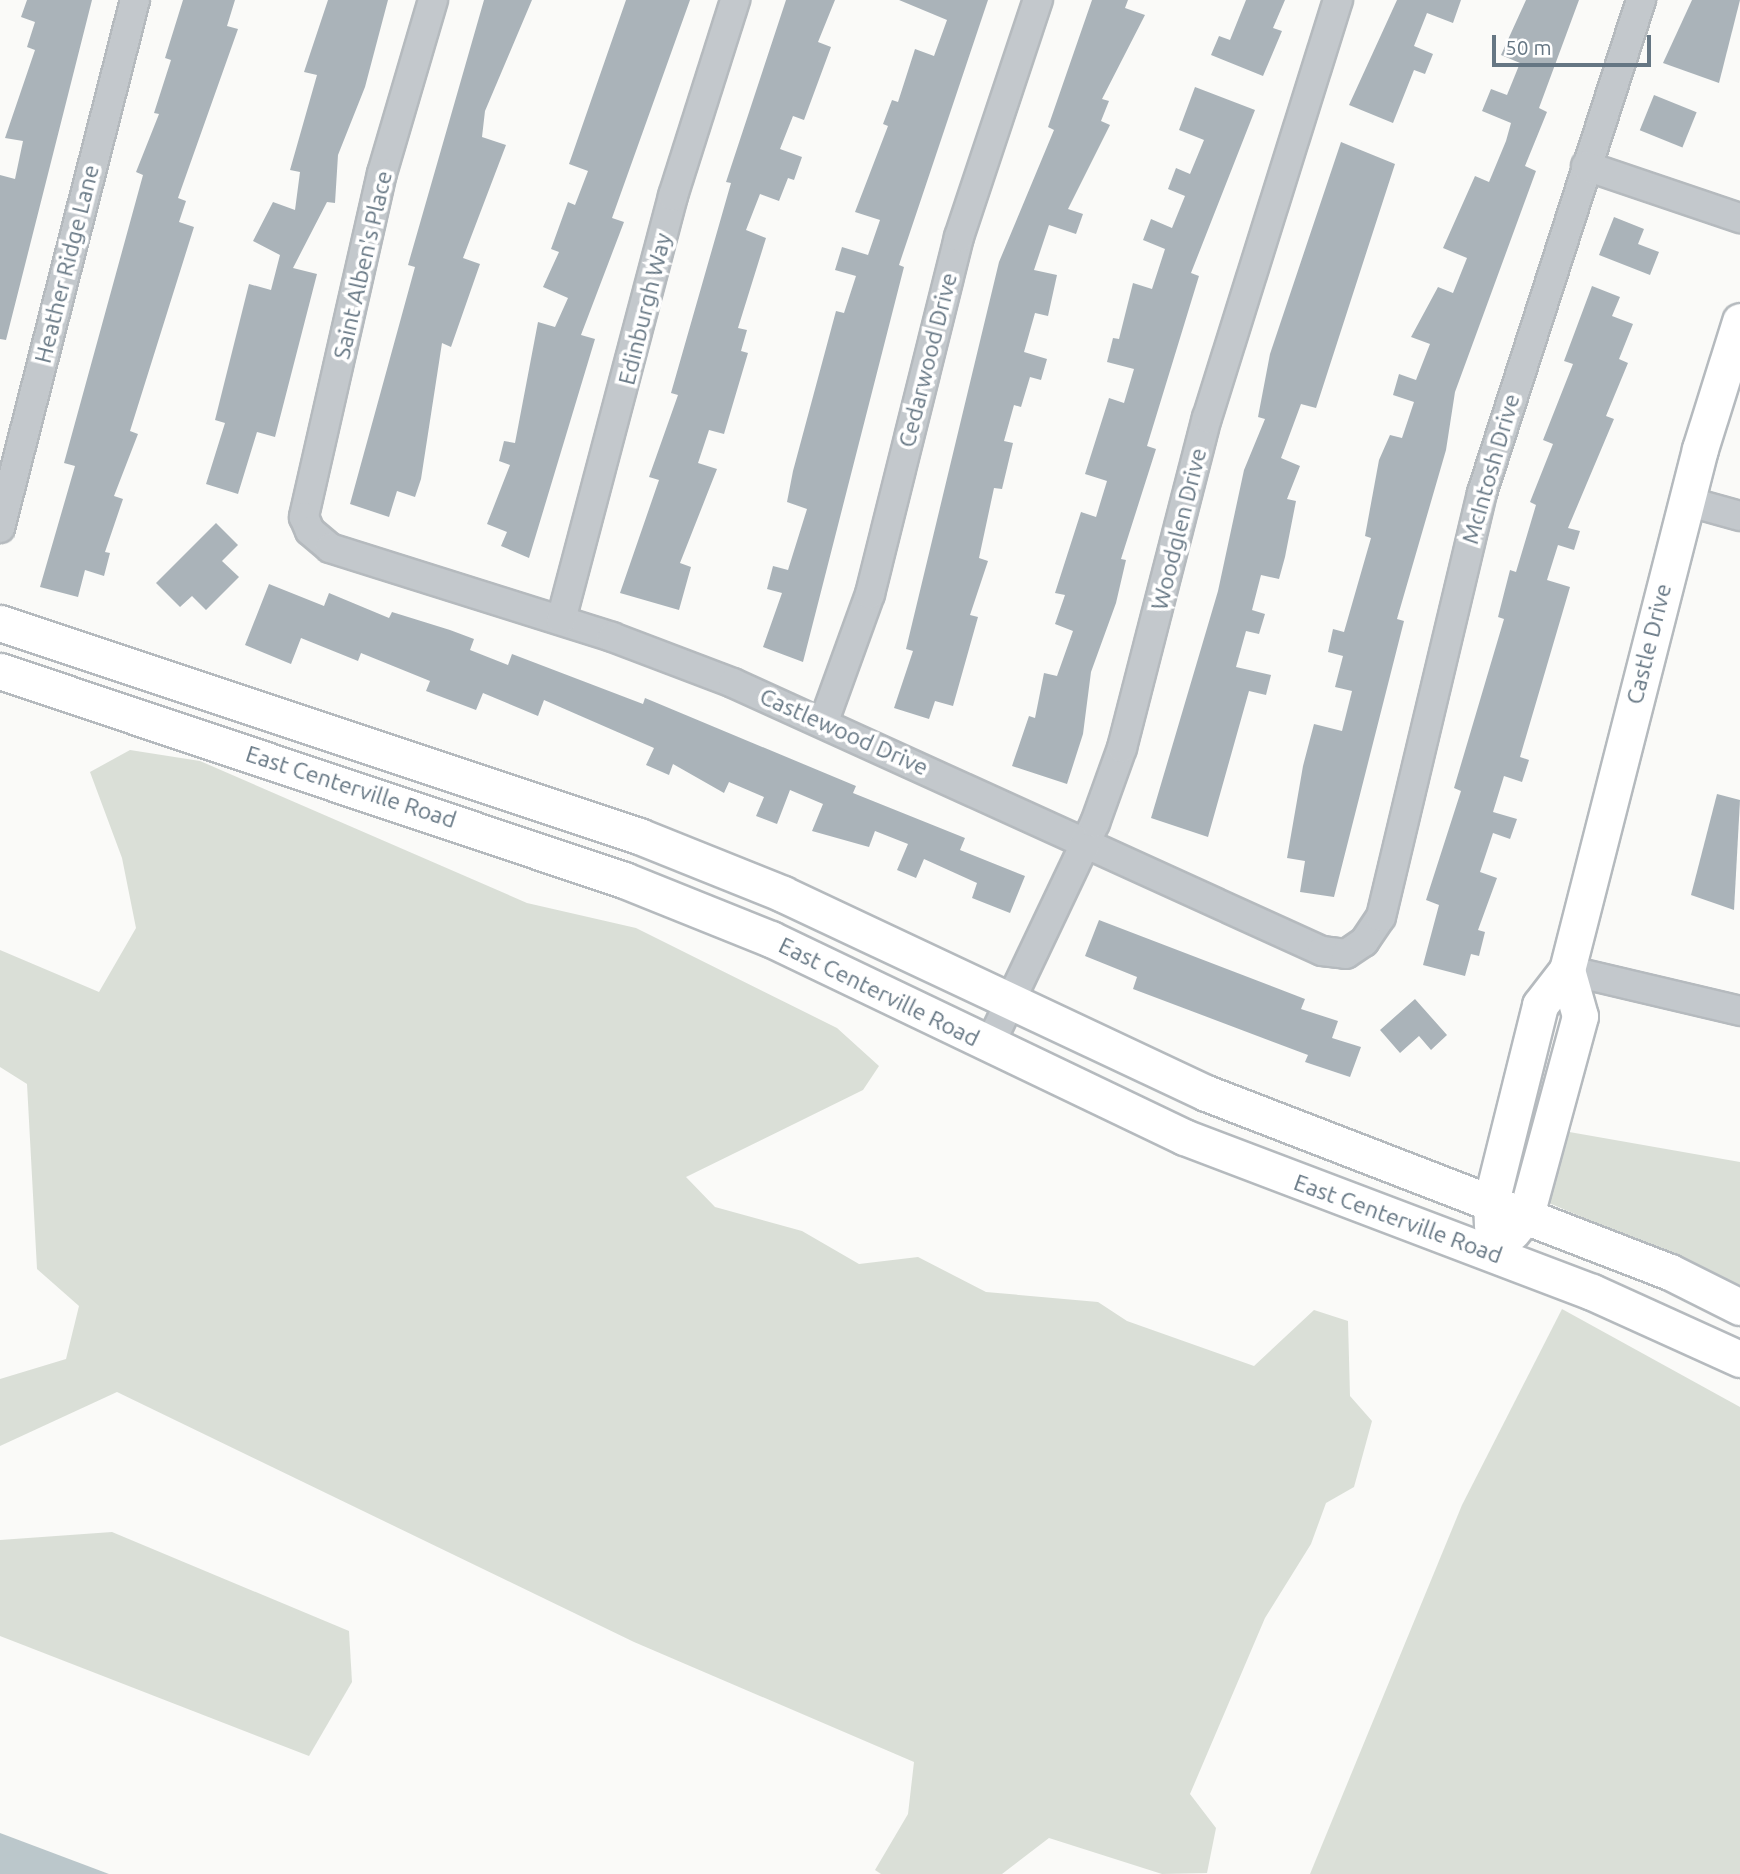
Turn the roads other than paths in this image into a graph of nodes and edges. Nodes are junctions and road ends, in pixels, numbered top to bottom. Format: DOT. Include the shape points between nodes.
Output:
graph roads {
  1 [pos="135,0"];
  2 [pos="433,0"];
  3 [pos="735,0"];
  4 [pos="1038,0"];
  5 [pos="1338,0"];
  6 [pos="1641,0"];
  7 [pos="1586,166"];
  8 [pos="1740,218"];
  9 [pos="1740,321"];
  10 [pos="1686,501"];
  11 [pos="1740,516"];
  12 [pos="0,528"];
  13 [pos="310,531"];
  14 [pos="561,620"];
  15 [pos="0,623"];
  16 [pos="0,671"];
  17 [pos="824,721"];
  18 [pos="1084,846"];
  19 [pos="1364,942"];
  20 [pos="1567,970"];
  21 [pos="1010,1004"];
  22 [pos="1740,1011"];
  23 [pos="989,1046"];
  24 [pos="1491,1202"];
  25 [pos="1526,1215"];
  26 [pos="1494,1254"];
  27 [pos="1740,1307"];
  28 [pos="1740,1359"];
  1 -- 12 [label="street, Heather Ridge Lane"];
  2 -- 13 [label="street, Saint Alben's Place" via="382,173 304,517"];
  3 -- 14 [label="street, Edinburgh Way" via="673,196"];
  4 -- 17 [label="street, Cedarwood Drive" via="959,237 870,594"];
  5 -- 18 [label="street, Woodglen Drive" via="1210,405 1122,748"];
  6 -- 7 [label="street, McIntosh Drive"];
  7 -- 8 [label="street"];
  7 -- 19 [label="street, McIntosh Drive" via="1482,493 1381,917"];
  9 -- 10 [label="main road, Castle Drive"];
  10 -- 11 [label="street"];
  10 -- 20 [label="main road, Castle Drive"];
  13 -- 14 [label="street, Castlewood Drive" via="330,548"];
  14 -- 17 [label="street, Castlewood Drive"];
  15 -- 21 [label="main road, East Centerville Road" via="639,836 783,894"];
  16 -- 23 [label="main road, East Centerville Road" via="612,876 771,939"];
  17 -- 18 [label="street, Castlewood Drive"];
  18 -- 19 [label="street, Castlewood Drive" via="1322,951 1346,954"];
  18 -- 21 [label="street, Woodglen Drive"];
  20 -- 22 [label="street"];
  20 -- 24 [label="main road, Castle Drive" via="1540,1005"];
  20 -- 25 [label="main road" via="1580,1016"];
  21 -- 23 [label="street, Woodglen Drive"];
  21 -- 24 [label="main road, East Centerville Road" via="1206,1093"];
  23 -- 26 [label="main road, East Centerville Road" via="1184,1137"];
  24 -- 25 [label="main road, East Centerville Road"];
  24 -- 26 [label="main road, Castle Drive"];
  25 -- 26 [label="main road"];
  25 -- 27 [label="main road, East Centerville Road"];
  26 -- 28 [label="main road, East Centerville Road"];
}
